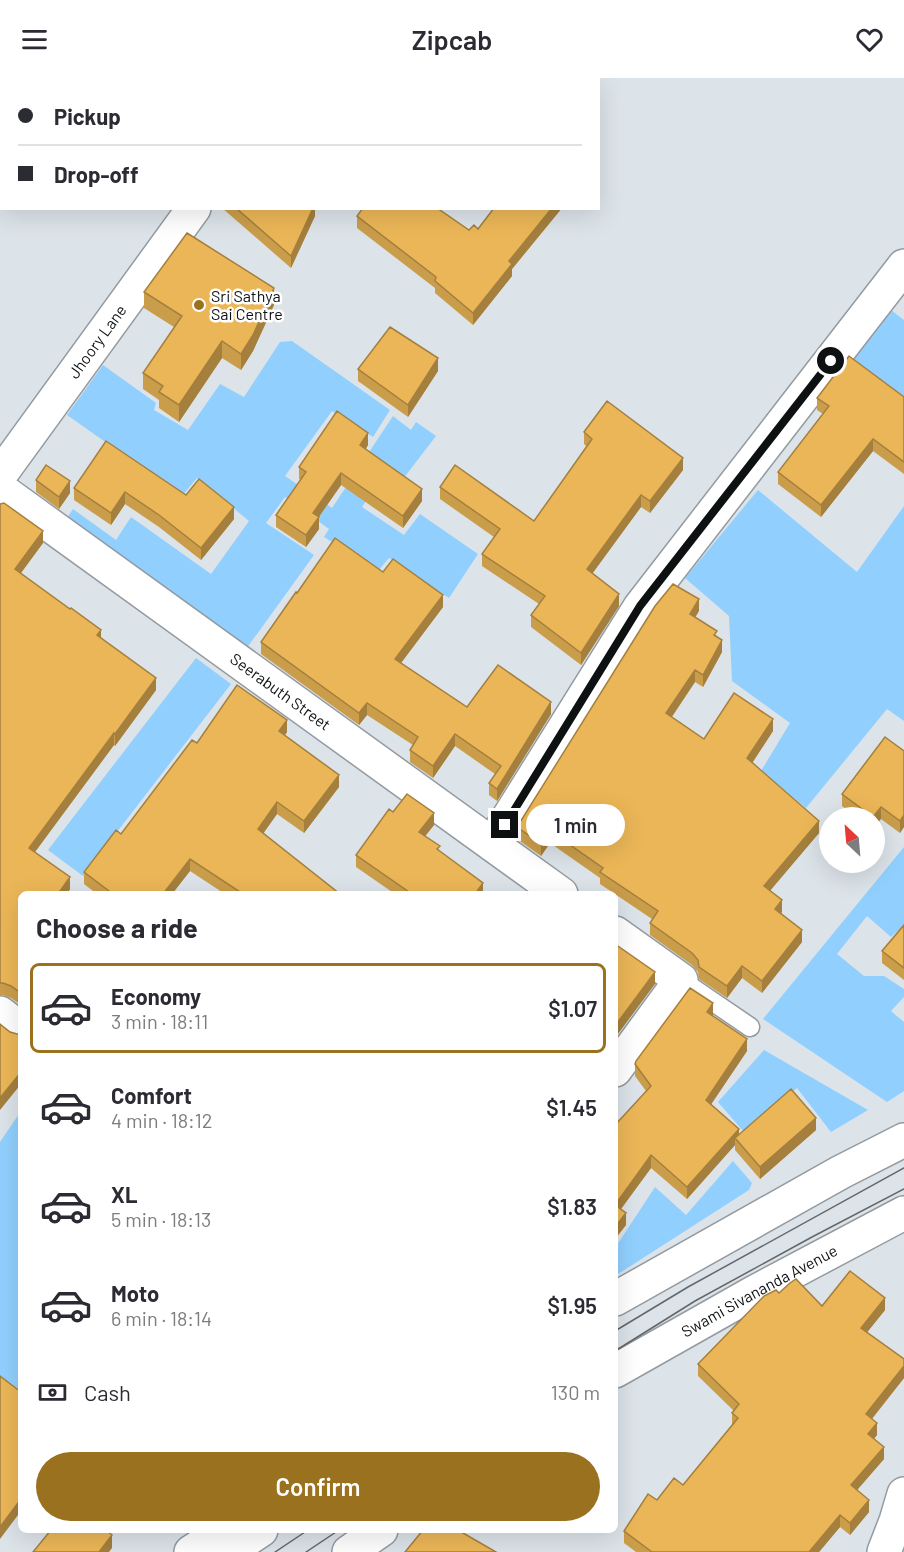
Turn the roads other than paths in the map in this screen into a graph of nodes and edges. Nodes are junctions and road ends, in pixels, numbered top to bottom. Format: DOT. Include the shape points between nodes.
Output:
graph roads {
  1 [pos="193,210"];
  2 [pos="904,267"];
  3 [pos="0,475"];
  4 [pos="0,489"];
  5 [pos="492,844"];
  6 [pos="557,891"];
  7 [pos="618,935"];
  8 [pos="681,980"];
  9 [pos="0,1013"];
  10 [pos="18,1027"];
  11 [pos="750,1027"];
  12 [pos="618,1066"];
  13 [pos="904,1140"];
  14 [pos="904,1214"];
  15 [pos="618,1297"];
  16 [pos="618,1369"];
  17 [pos="901,1507"];
  18 [pos="220,1533"];
  19 [pos="256,1533"];
  20 [pos="377,1533"];
  21 [pos="191,1552"];
  22 [pos="228,1552"];
  23 [pos="349,1552"];
  24 [pos="884,1552"];
  1 -- 3 [label="street, Jhoory Lane"];
  2 -- 5 [label="street" via="640,606"];
  4 -- 5 [label="street, Seerabuth Street"];
  5 -- 6 [label="street, Seerabuth Street"];
  7 -- 8 [label="street"];
  8 -- 11 [label="lane"];
  8 -- 12 [label="street"];
  9 -- 10 [label="street"];
  13 -- 15 [label="street"];
  14 -- 16 [label="street, Swami Sivananda Avenue"];
  17 -- 24 [label="street"];
  18 -- 21 [label="street"];
  19 -- 22 [label="street"];
  20 -- 23 [label="street"];
}
